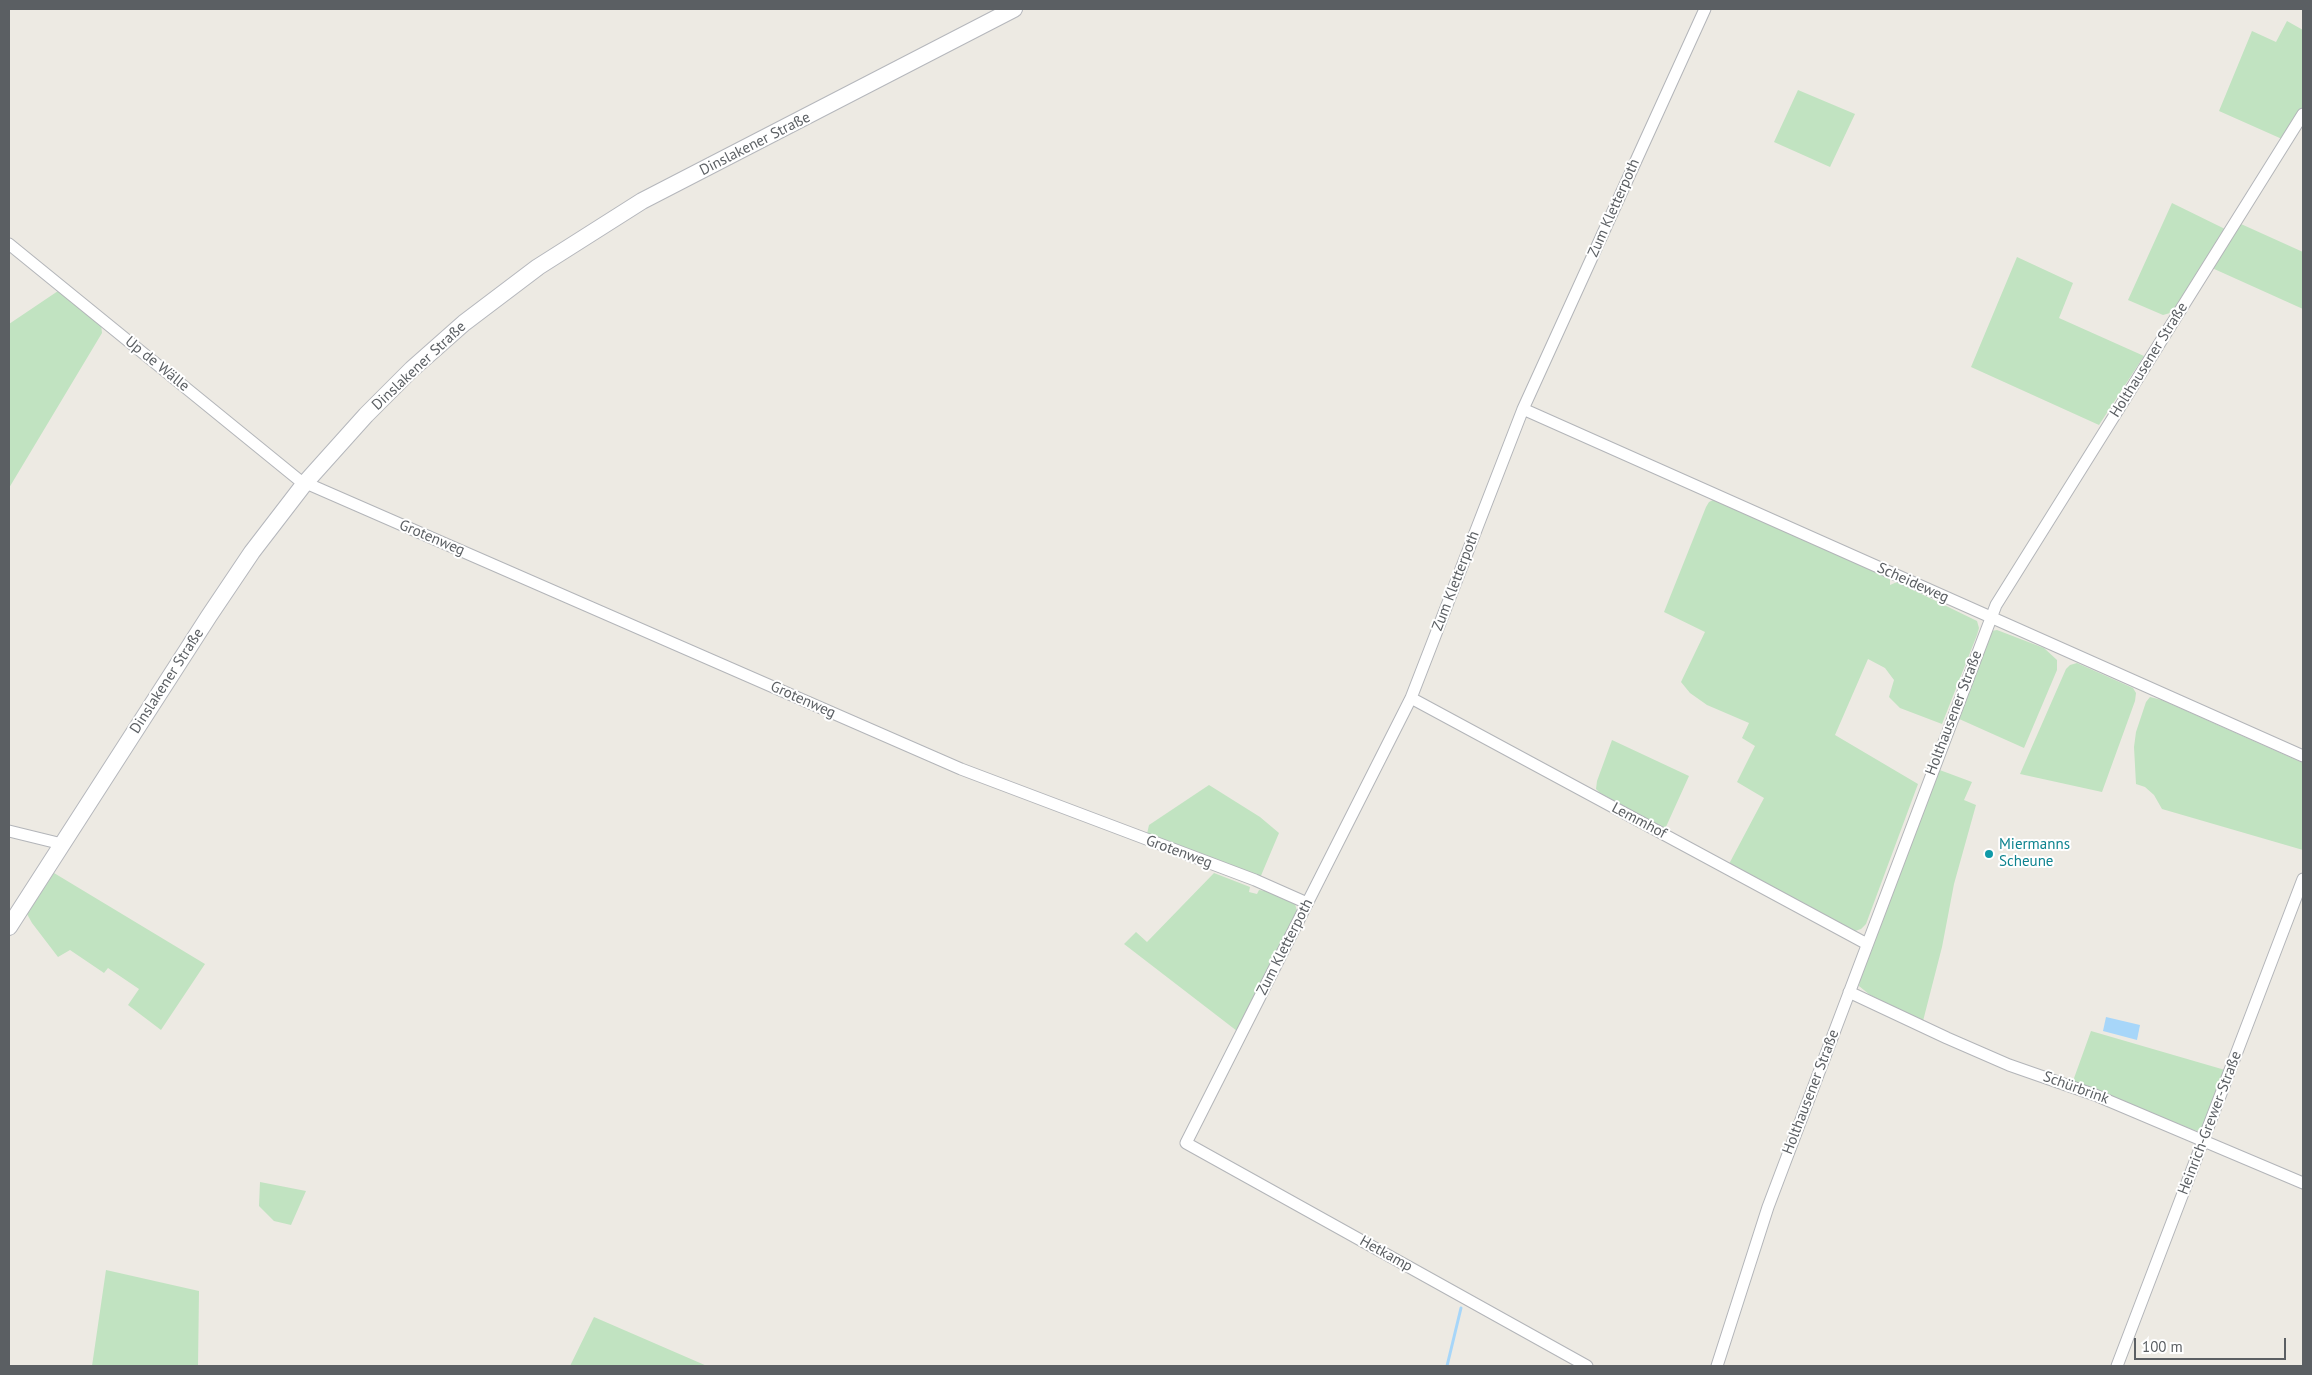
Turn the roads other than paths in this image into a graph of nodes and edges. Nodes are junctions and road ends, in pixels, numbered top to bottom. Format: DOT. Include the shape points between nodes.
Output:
graph roads {
  1 [pos="1014,9"];
  2 [pos="1704,9"];
  3 [pos="2303,114"];
  4 [pos="9,244"];
  5 [pos="1523,409"];
  6 [pos="305,482"];
  7 [pos="1990,618"];
  8 [pos="1411,698"];
  9 [pos="2303,756"];
  10 [pos="9,831"];
  11 [pos="62,844"];
  12 [pos="2303,879"];
  13 [pos="1307,903"];
  14 [pos="9,927"];
  15 [pos="1867,944"];
  16 [pos="1849,992"];
  17 [pos="2204,1140"];
  18 [pos="1186,1143"];
  19 [pos="2303,1183"];
  20 [pos="1587,1366"];
  21 [pos="1717,1366"];
  22 [pos="2117,1366"];
  1 -- 6 [label="main road, Dinslakener Straße" via="642,201 538,267 412,369"];
  2 -- 5 [label="street, Zum Kletterpoth"];
  3 -- 7 [label="street, Holthausener Straße"];
  4 -- 6 [label="street, Up de Wälle"];
  5 -- 7 [label="street, Scheideweg"];
  5 -- 8 [label="street, Zum Kletterpoth"];
  6 -- 11 [label="main road, Dinslakener Straße" via="209,616"];
  6 -- 13 [label="street, Grotenweg" via="961,769"];
  7 -- 9 [label="street, Scheideweg"];
  7 -- 15 [label="street, Holthausener Straße"];
  8 -- 13 [label="street, Zum Kletterpoth"];
  8 -- 15 [label="street, Lemmhof"];
  10 -- 11 [label="street"];
  11 -- 14 [label="main road, Dinslakener Straße"];
  12 -- 17 [label="street, Heinrich-Grewer-Straße"];
  13 -- 18 [label="street, Zum Kletterpoth"];
  15 -- 16 [label="street, Holthausener Straße"];
  16 -- 17 [label="street, Schürbrink" via="2009,1065 2095,1095"];
  16 -- 21 [label="street, Holthausener Straße" via="1768,1207"];
  17 -- 19 [label="street, Schürbrink"];
  17 -- 22 [label="street, Heinrich-Grewer-Straße"];
  18 -- 20 [label="street, Hetkamp"];
}
